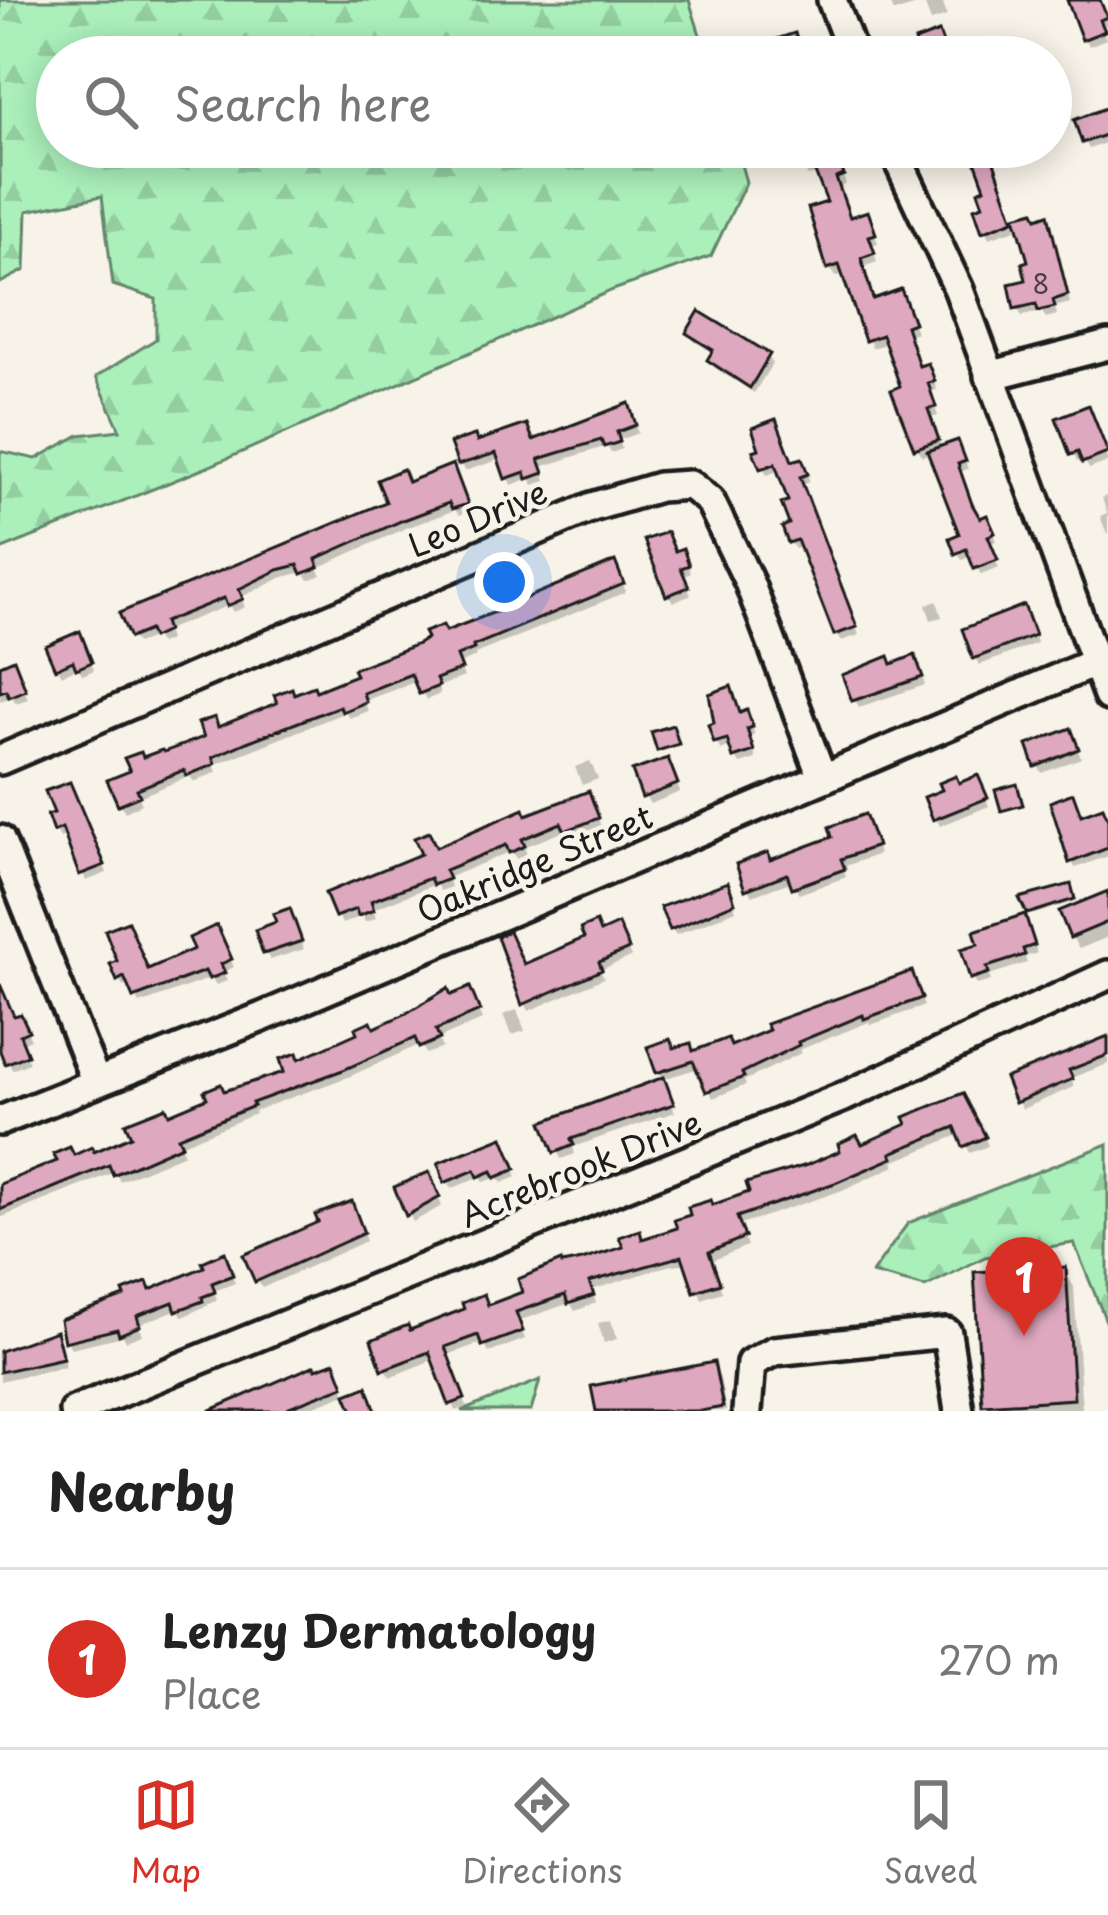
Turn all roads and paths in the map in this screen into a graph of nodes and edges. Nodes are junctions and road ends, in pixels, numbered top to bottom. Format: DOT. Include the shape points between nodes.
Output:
graph roads {
  1 [pos="832,0"];
  2 [pos="846,36"];
  3 [pos="902,168"];
  4 [pos="1108,345"];
  5 [pos="989,376"];
  6 [pos="1094,663"];
  7 [pos="1108,696"];
  8 [pos="0,760"];
  9 [pos="822,777"];
  10 [pos="0,840"];
  11 [pos="1108,975"];
  12 [pos="96,1082"];
  13 [pos="0,1121"];
  14 [pos="74,1411"];
  15 [pos="747,1411"];
  16 [pos="959,1411"];
  1 -- 2 [label="street"];
  3 -- 5 [label="street"];
  4 -- 5 [label="street"];
  5 -- 6 [label="street"];
  6 -- 7 [label="street"];
  6 -- 9 [label="street, Oakridge Street"];
  8 -- 9 [label="street, Leo Drive" via="592,507 690,485 710,501 749,582"];
  9 -- 12 [label="street, Oakridge Street"];
  10 -- 12 [label="street"];
  11 -- 14 [label="street, Acrebrook Drive" via="827,1104"];
  12 -- 13 [label="street, Oakridge Street"];
  15 -- 16 [label="street" via="751,1364 773,1351 946,1334"];
}
